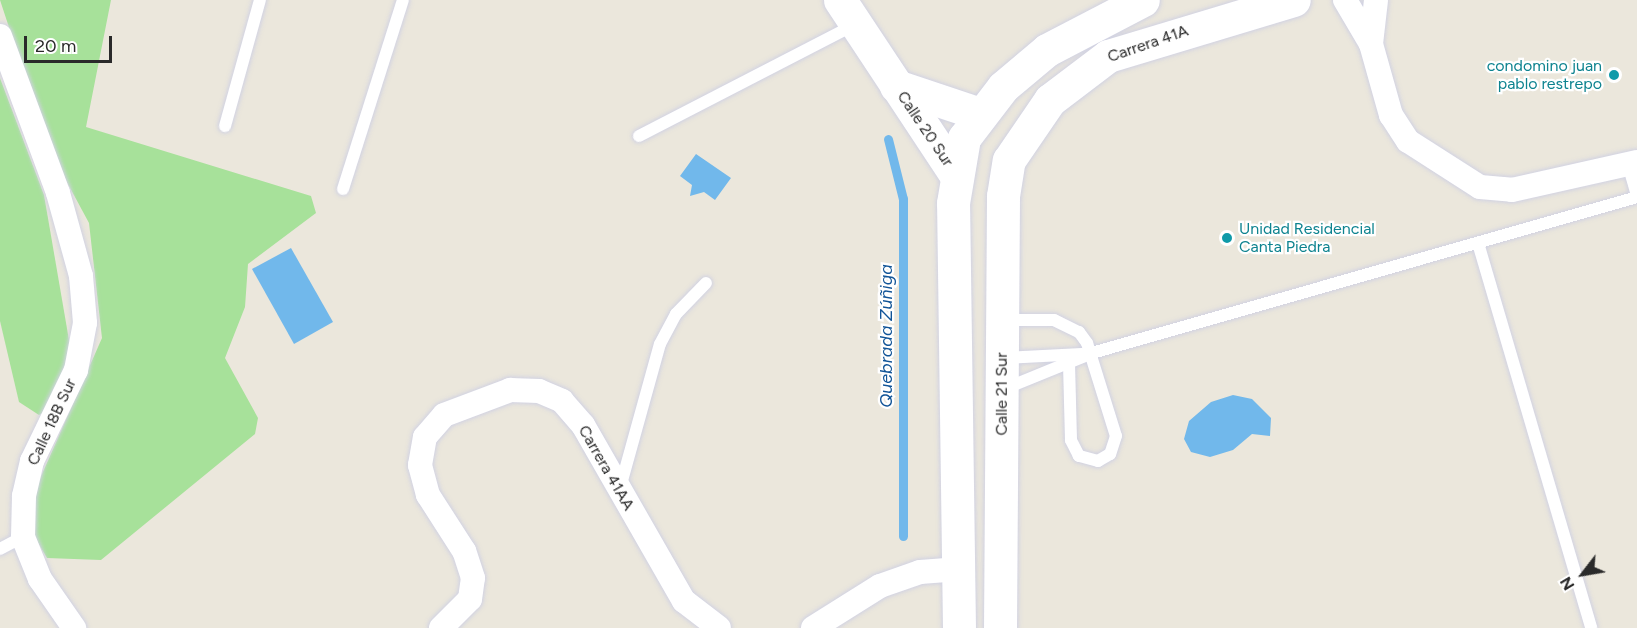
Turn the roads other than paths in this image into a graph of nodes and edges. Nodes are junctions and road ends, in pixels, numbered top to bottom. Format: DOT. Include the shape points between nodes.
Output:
graph roads {
  1 [pos="260,0"];
  2 [pos="403,0"];
  3 [pos="1143,0"];
  4 [pos="1294,0"];
  5 [pos="1345,0"];
  6 [pos="1376,0"];
  7 [pos="848,12"];
  8 [pos="0,36"];
  9 [pos="1371,44"];
  10 [pos="896,86"];
  11 [pos="980,114"];
  12 [pos="225,126"];
  13 [pos="639,136"];
  14 [pos="1009,160"];
  15 [pos="1633,163"];
  16 [pos="954,172"];
  17 [pos="343,189"];
  18 [pos="1637,196"];
  19 [pos="1478,243"];
  20 [pos="706,283"];
  21 [pos="1002,320"];
  22 [pos="1092,353"];
  23 [pos="1069,363"];
  24 [pos="1002,374"];
  25 [pos="620,491"];
  26 [pos="23,537"];
  27 [pos="0,549"];
  28 [pos="960,568"];
  29 [pos="74,628"];
  30 [pos="441,628"];
  31 [pos="719,628"];
  32 [pos="813,628"];
  33 [pos="959,628"];
  34 [pos="1000,628"];
  35 [pos="1591,628"];
  1 -- 12 [label="lane"];
  2 -- 17 [label="lane"];
  3 -- 11 [label="street" via="1047,50"];
  4 -- 14 [label="street, Carrera 41A" via="1108,56 1050,100"];
  5 -- 9 [label="street"];
  6 -- 9 [label="street"];
  7 -- 10 [label="street, Calle 20 Sur"];
  7 -- 13 [label="lane"];
  8 -- 26 [label="street, Calle 18B Sur" via="58,193 81,276 85,323 76,370 32,461"];
  9 -- 15 [label="street" via="1391,115 1408,141 1480,187 1512,190"];
  10 -- 11 [label="street, Calle 20 Sur"];
  10 -- 16 [label="street, Calle 20 Sur"];
  11 -- 16 [label="street" via="964,138"];
  14 -- 21 [label="street, Calle 21 Sur" via="1003,196"];
  15 -- 18 [label="lane"];
  16 -- 28 [label="street"];
  18 -- 19 [label="lane"];
  19 -- 22 [label="lane"];
  19 -- 35 [label="lane"];
  20 -- 25 [label="lane" via="676,314 660,344"];
  21 -- 22 [label="lane" via="1067,324"];
  21 -- 24 [label="street, Calle 21 Sur"];
  22 -- 23 [label="lane"];
  22 -- 23 [label="lane" via="1116,436 1110,454 1098,460 1079,456 1071,440"];
  22 -- 24 [label="lane"];
  23 -- 24 [label="lane"];
  24 -- 34 [label="street, Calle 21 Sur"];
  25 -- 30 [label="street, Carrera 41AA" via="583,425 562,401 540,391 510,390 444,415 425,437 420,465 428,495 464,551 473,578 471,599"];
  25 -- 31 [label="street, Carrera 41AA" via="684,601"];
  26 -- 27 [label="lane"];
  26 -- 29 [label="street, Calle 18B Sur" via="40,579"];
  28 -- 32 [label="street" via="920,572 880,586"];
  28 -- 33 [label="street"];
}
